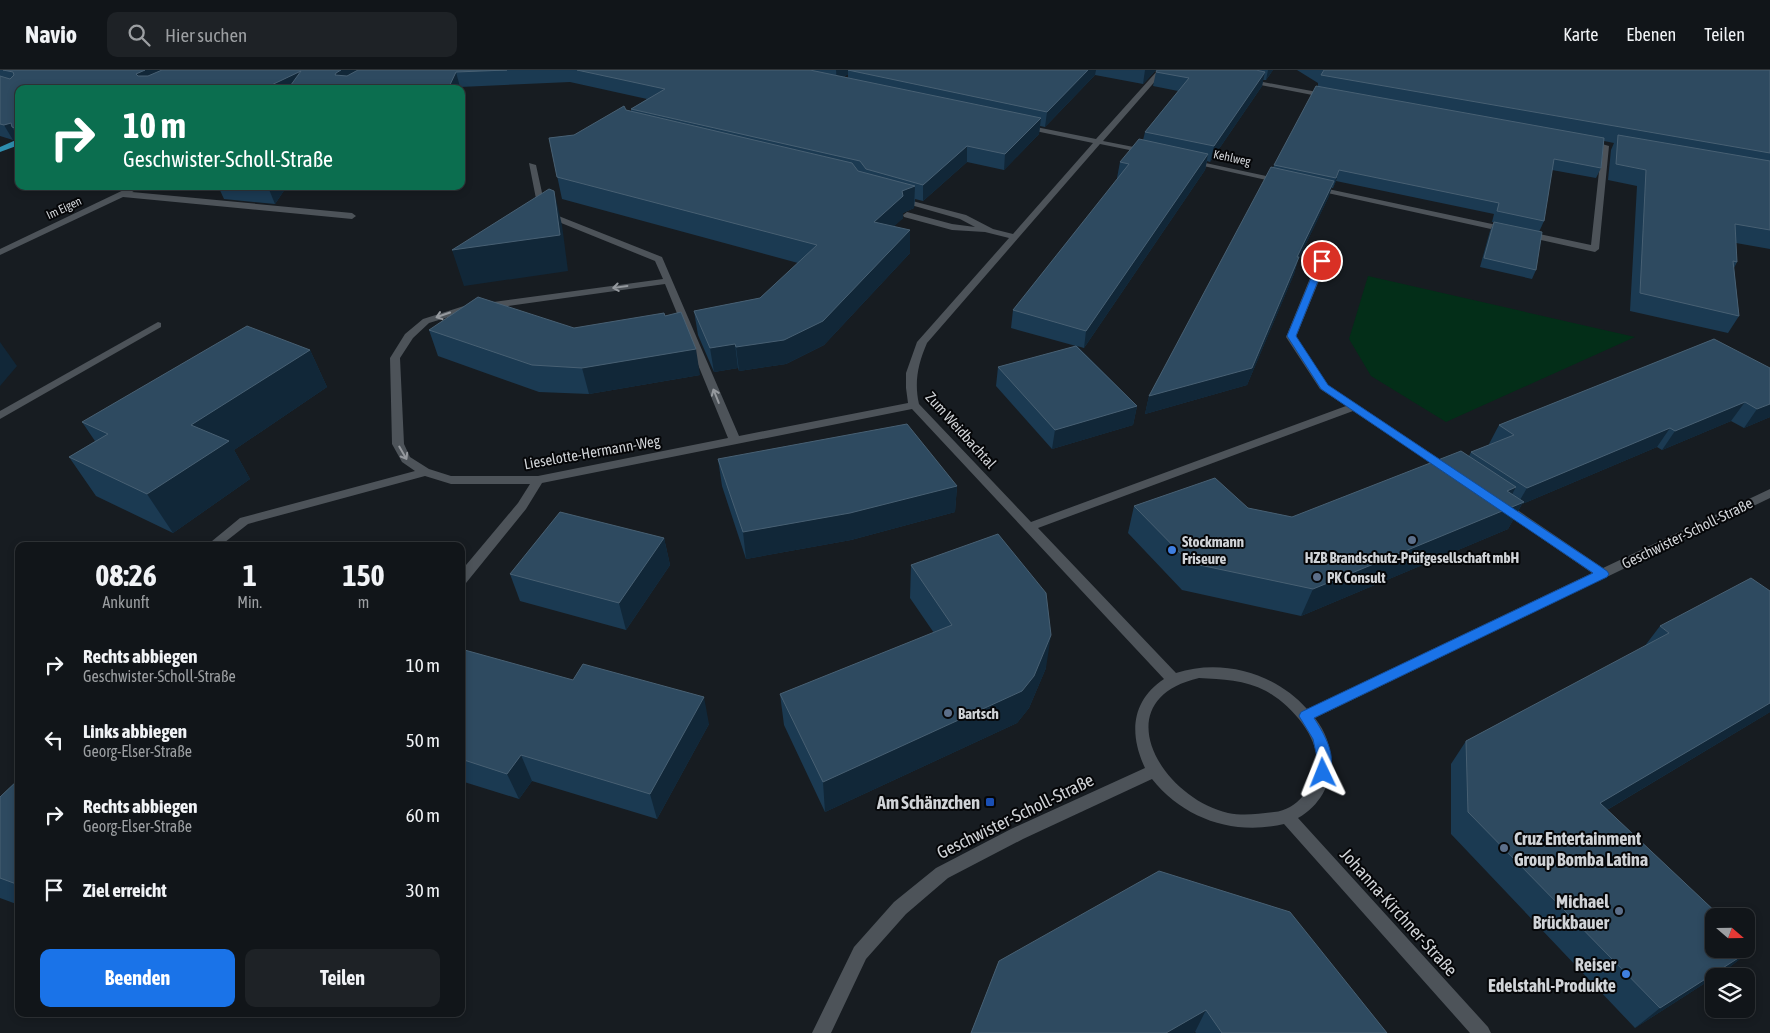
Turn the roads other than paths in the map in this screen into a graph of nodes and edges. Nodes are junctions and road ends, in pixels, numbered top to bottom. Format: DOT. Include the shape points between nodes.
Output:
graph roads {
  1 [pos="1162,70"];
  2 [pos="1235,79"];
  3 [pos="1332,96"];
  4 [pos="1020,125"];
  5 [pos="1097,141"];
  6 [pos="15,144"];
  7 [pos="1596,144"];
  8 [pos="1605,146"];
  9 [pos="1615,147"];
  10 [pos="0,150"];
  11 [pos="1156,154"];
  12 [pos="1185,160"];
  13 [pos="532,165"];
  14 [pos="1292,184"];
  15 [pos="1302,186"];
  16 [pos="130,190"];
  17 [pos="122,194"];
  18 [pos="889,196"];
  19 [pos="907,215"];
  20 [pos="352,216"];
  21 [pos="990,231"];
  22 [pos="1016,237"];
  23 [pos="0,252"];
  24 [pos="1322,261"];
  25 [pos="669,281"];
  26 [pos="158,324"];
  27 [pos="914,405"];
  28 [pos="1355,407"];
  29 [pos="0,416"];
  30 [pos="735,441"];
  31 [pos="424,472"];
  32 [pos="1462,478"];
  33 [pos="538,480"];
  34 [pos="1770,493"];
  35 [pos="1495,501"];
  36 [pos="1029,527"];
  37 [pos="217,542"];
  38 [pos="1603,574"];
  39 [pos="465,575"];
  40 [pos="1174,680"];
  41 [pos="1306,716"];
  42 [pos="1154,771"];
  43 [pos="1287,817"];
  44 [pos="821,1033"];
  45 [pos="1482,1033"];
  1 -- 5 [label="street, Zum Weidbachtal"];
  2 -- 3 [label="street"];
  4 -- 5 [label="street"];
  5 -- 11 [label="street"];
  5 -- 22 [label="street, Zum Weidbachtal"];
  6 -- 10 [label="main road"];
  7 -- 8 [label="street"];
  8 -- 9 [label="street"];
  8 -- 15 [label="street" via="1595,249"];
  12 -- 14 [label="street, Kehlweg"];
  13 -- 25 [label="street" via="542,212 659,258"];
  16 -- 17 [label="street, Im Eigen"];
  17 -- 20 [label="street"];
  17 -- 23 [label="street, Im Eigen"];
  18 -- 21 [label="street" via="963,217"];
  19 -- 21 [label="street" via="952,227"];
  21 -- 22 [label="street"];
  22 -- 27 [label="street, Zum Weidbachtal" via="922,342 912,365 910,392"];
  24 -- 28 [label="street" via="1291,336 1324,387"];
  30 -- 25 [label="street, one-way"];
  25 -- 31 [label="street, Lieselotte-Hermann-Weg, one-way" via="464,309 426,321 409,336 395,358 398,444 406,459"];
  26 -- 29 [label="street"];
  27 -- 30 [label="street, Lieselotte-Hermann-Weg"];
  27 -- 36 [label="street, Zum Weidbachtal"];
  28 -- 32 [label="street"];
  28 -- 36 [label="street"];
  30 -- 33 [label="street, Lieselotte-Hermann-Weg"];
  31 -- 33 [label="street, Lieselotte-Hermann-Weg" via="451,480"];
  31 -- 37 [label="street" via="244,521"];
  33 -- 39 [label="street" via="522,506"];
  34 -- 38 [label="street, Geschwister-Scholl-Straße"];
  35 -- 38 [label="street"];
  36 -- 40 [label="street, Zum Weidbachtal"];
  38 -- 41 [label="street, Geschwister-Scholl-Straße"];
  40 -- 41 [label="street" via="1199,672 1228,673 1257,681 1284,696"];
  40 -- 42 [label="street" via="1157,692 1146,708 1141,728 1144,750"];
  41 -- 43 [label="street" via="1322,746 1325,762 1321,785 1308,803"];
  42 -- 43 [label="street" via="1180,796 1200,809 1229,820 1260,822"];
  42 -- 44 [label="street, Geschwister-Scholl-Straße" via="1017,834 942,874 900,908 860,953"];
  43 -- 45 [label="street, Johanna-Kirchner-Straße"];
}
